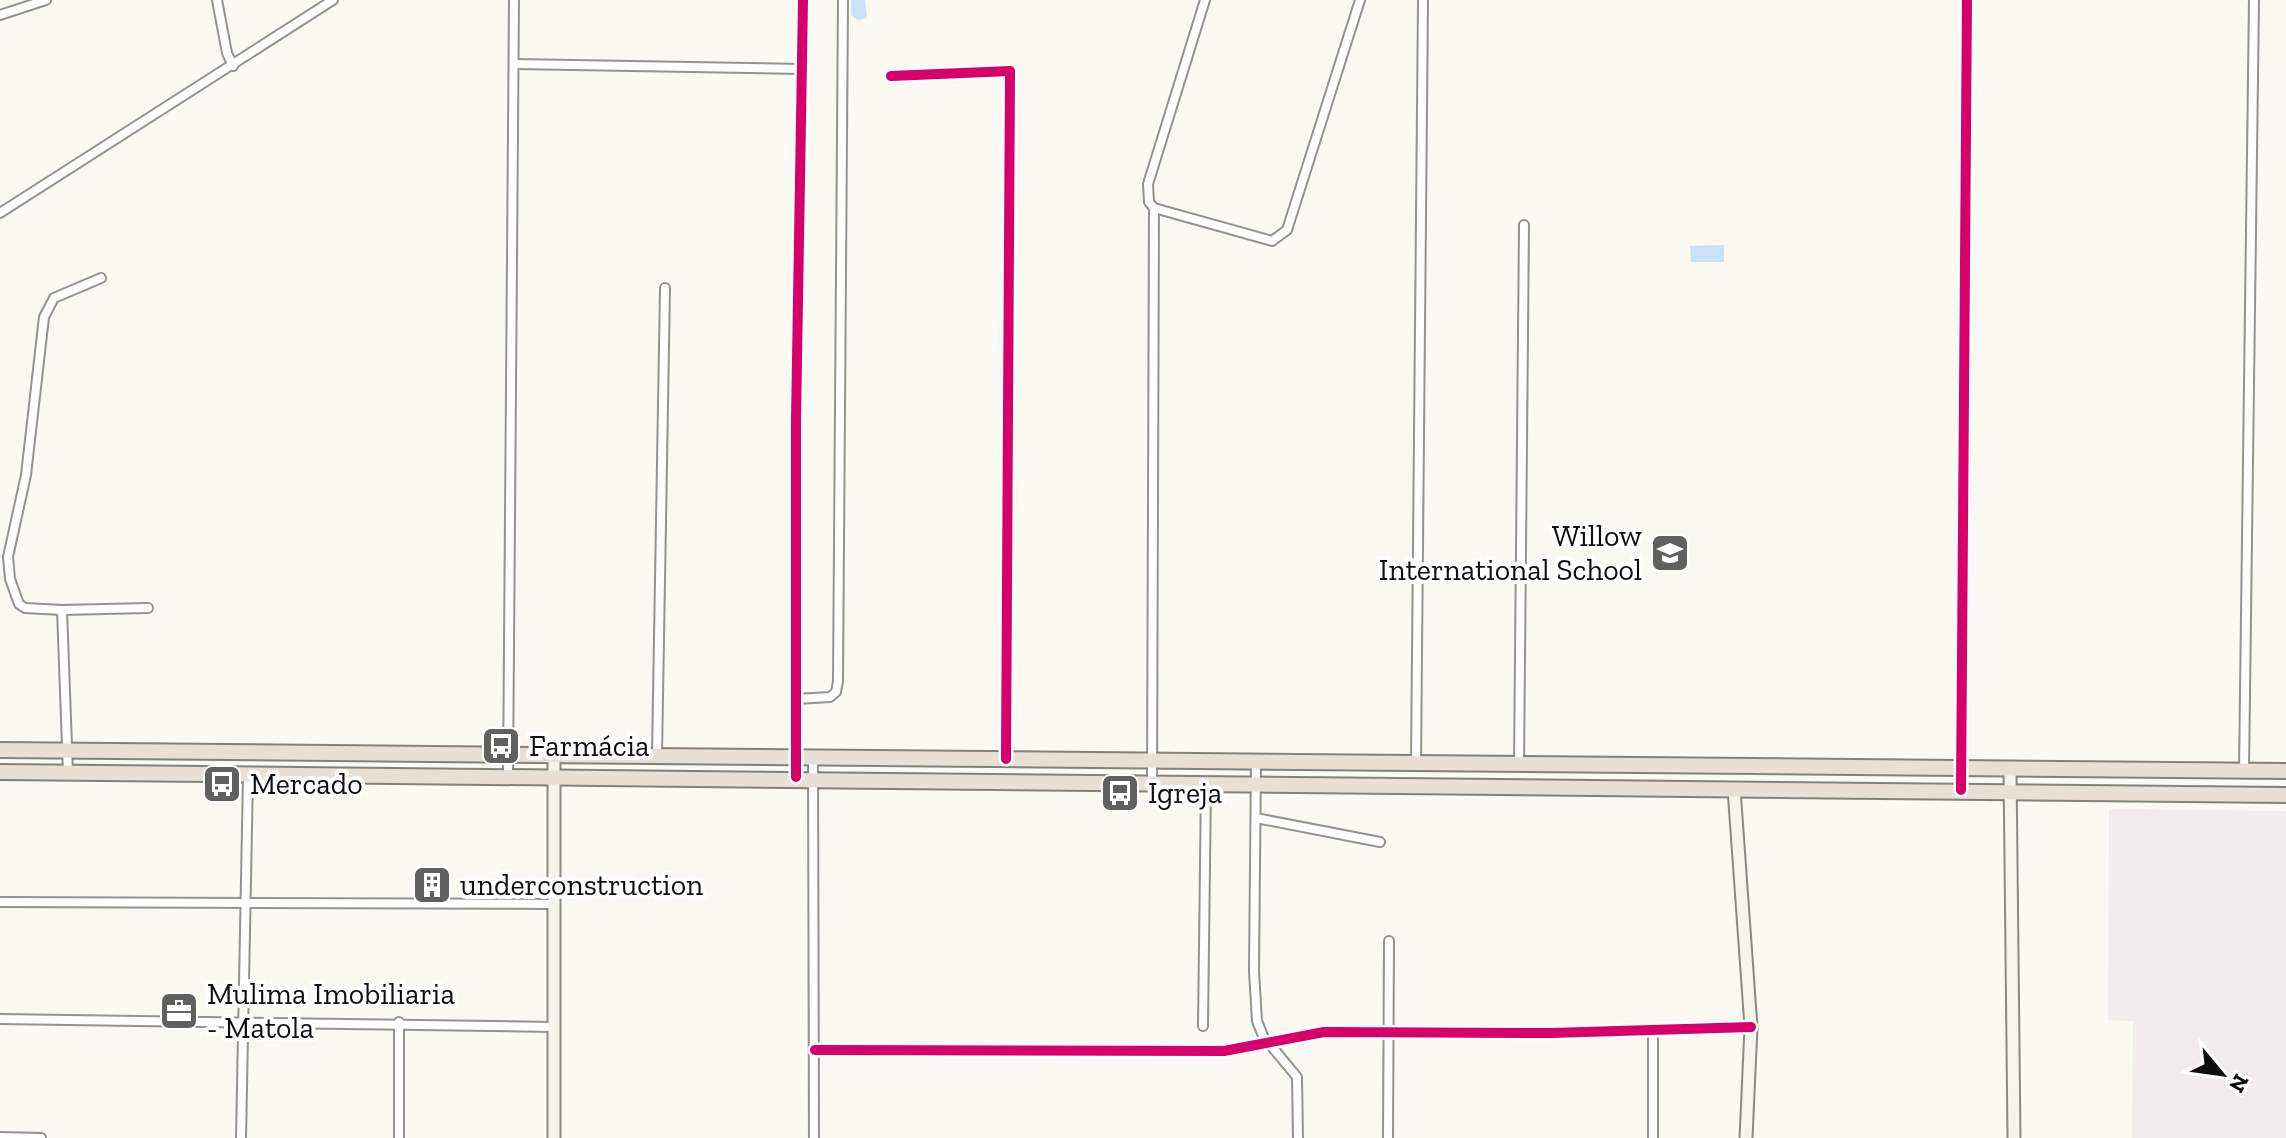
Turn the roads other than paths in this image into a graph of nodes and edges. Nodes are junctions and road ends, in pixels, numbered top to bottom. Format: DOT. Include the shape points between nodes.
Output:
graph roads {
  1 [pos="46,0"];
  2 [pos="217,0"];
  3 [pos="333,0"];
  4 [pos="514,0"];
  5 [pos="803,0"];
  6 [pos="843,0"];
  7 [pos="1205,0"];
  8 [pos="1360,0"];
  9 [pos="1423,0"];
  10 [pos="1967,0"];
  11 [pos="2254,0"];
  12 [pos="0,15"];
  13 [pos="514,64"];
  14 [pos="233,66"];
  15 [pos="802,69"];
  16 [pos="891,76"];
  17 [pos="1154,208"];
  18 [pos="0,213"];
  19 [pos="1524,225"];
  20 [pos="101,278"];
  21 [pos="665,288"];
  22 [pos="148,608"];
  23 [pos="62,610"];
  24 [pos="796,699"];
  25 [pos="0,750"];
  26 [pos="66,751"];
  27 [pos="554,753"];
  28 [pos="509,754"];
  29 [pos="657,755"];
  30 [pos="794,757"];
  31 [pos="813,758"];
  32 [pos="1006,759"];
  33 [pos="1150,759"];
  34 [pos="1256,760"];
  35 [pos="1416,763"];
  36 [pos="1519,765"];
  37 [pos="1960,768"];
  38 [pos="2010,769"];
  39 [pos="2244,770"];
  40 [pos="2286,771"];
  41 [pos="0,772"];
  42 [pos="68,773"];
  43 [pos="508,775"];
  44 [pos="248,776"];
  45 [pos="796,777"];
  46 [pos="554,779"];
  47 [pos="814,779"];
  48 [pos="1152,784"];
  49 [pos="1206,784"];
  50 [pos="1257,785"];
  51 [pos="1734,789"];
  52 [pos="1961,790"];
  53 [pos="2012,793"];
  54 [pos="2286,795"];
  55 [pos="1256,818"];
  56 [pos="1380,842"];
  57 [pos="0,902"];
  58 [pos="246,903"];
  59 [pos="555,904"];
  60 [pos="1389,941"];
  61 [pos="0,1019"];
  62 [pos="244,1022"];
  63 [pos="399,1022"];
  64 [pos="1203,1026"];
  65 [pos="554,1027"];
  66 [pos="1751,1027"];
  67 [pos="1653,1030"];
  68 [pos="1388,1031"];
  69 [pos="1268,1041"];
  70 [pos="815,1050"];
  71 [pos="0,1137"];
  72 [pos="41,1138"];
  73 [pos="241,1138"];
  74 [pos="399,1138"];
  75 [pos="554,1138"];
  76 [pos="814,1138"];
  77 [pos="1298,1138"];
  78 [pos="1388,1138"];
  79 [pos="1653,1138"];
  80 [pos="1746,1138"];
  81 [pos="2014,1138"];
  1 -- 12 [label="street"];
  2 -- 14 [label="street"];
  3 -- 14 [label="street"];
  4 -- 13 [label="street"];
  5 -- 15 [label="street"];
  6 -- 24 [label="street" via="838,681 830,697"];
  7 -- 17 [label="street" via="1148,184"];
  8 -- 17 [label="street" via="1281,237 1272,241"];
  9 -- 35 [label="street"];
  10 -- 37 [label="street"];
  11 -- 39 [label="street"];
  13 -- 15 [label="street"];
  13 -- 28 [label="street"];
  14 -- 18 [label="street"];
  15 -- 24 [label="street"];
  16 -- 32 [label="street" via="1010,71"];
  17 -- 33 [label="street"];
  19 -- 36 [label="street"];
  20 -- 23 [label="street" via="54,298 44,317 26,475 8,557 19,604"];
  21 -- 29 [label="street"];
  22 -- 23 [label="street"];
  23 -- 26 [label="street"];
  24 -- 30 [label="street"];
  25 -- 26 [label="highway"];
  26 -- 28 [label="highway"];
  26 -- 42 [label="street"];
  27 -- 28 [label="highway"];
  27 -- 29 [label="highway"];
  27 -- 46 [label="street"];
  28 -- 43 [label="street"];
  29 -- 30 [label="highway"];
  30 -- 31 [label="highway"];
  30 -- 45 [label="street"];
  31 -- 32 [label="highway"];
  31 -- 47 [label="street"];
  32 -- 33 [label="highway"];
  33 -- 34 [label="highway"];
  33 -- 48 [label="street"];
  34 -- 35 [label="highway"];
  34 -- 50 [label="street"];
  35 -- 36 [label="highway"];
  36 -- 37 [label="highway"];
  37 -- 38 [label="highway"];
  37 -- 52 [label="street"];
  38 -- 39 [label="highway"];
  38 -- 53 [label="street"];
  39 -- 40 [label="highway"];
  41 -- 42 [label="highway"];
  42 -- 44 [label="highway"];
  43 -- 44 [label="highway"];
  43 -- 46 [label="highway"];
  44 -- 58 [label="street"];
  45 -- 46 [label="highway"];
  45 -- 47 [label="highway"];
  46 -- 59 [label="street"];
  47 -- 48 [label="highway"];
  47 -- 70 [label="street"];
  48 -- 49 [label="highway"];
  49 -- 50 [label="highway"];
  49 -- 64 [label="street"];
  50 -- 51 [label="highway"];
  50 -- 55 [label="street"];
  51 -- 52 [label="highway"];
  51 -- 66 [label="street"];
  52 -- 53 [label="highway"];
  53 -- 54 [label="highway"];
  53 -- 81 [label="street"];
  55 -- 56 [label="street"];
  55 -- 69 [label="street" via="1254,971 1257,1021"];
  57 -- 58 [label="street"];
  58 -- 59 [label="street"];
  58 -- 62 [label="street"];
  59 -- 65 [label="street"];
  60 -- 68 [label="street"];
  61 -- 62 [label="street"];
  62 -- 63 [label="street"];
  62 -- 73 [label="street"];
  63 -- 65 [label="street"];
  63 -- 74 [label="street"];
  65 -- 75 [label="street"];
  66 -- 67 [label="street"];
  66 -- 80 [label="street"];
  67 -- 68 [label="street"];
  67 -- 79 [label="street"];
  68 -- 69 [label="street" via="1303,1034"];
  68 -- 78 [label="street"];
  69 -- 70 [label="street" via="1224,1051"];
  69 -- 77 [label="street" via="1297,1077"];
  70 -- 76 [label="street"];
  71 -- 72 [label="street"];
}
